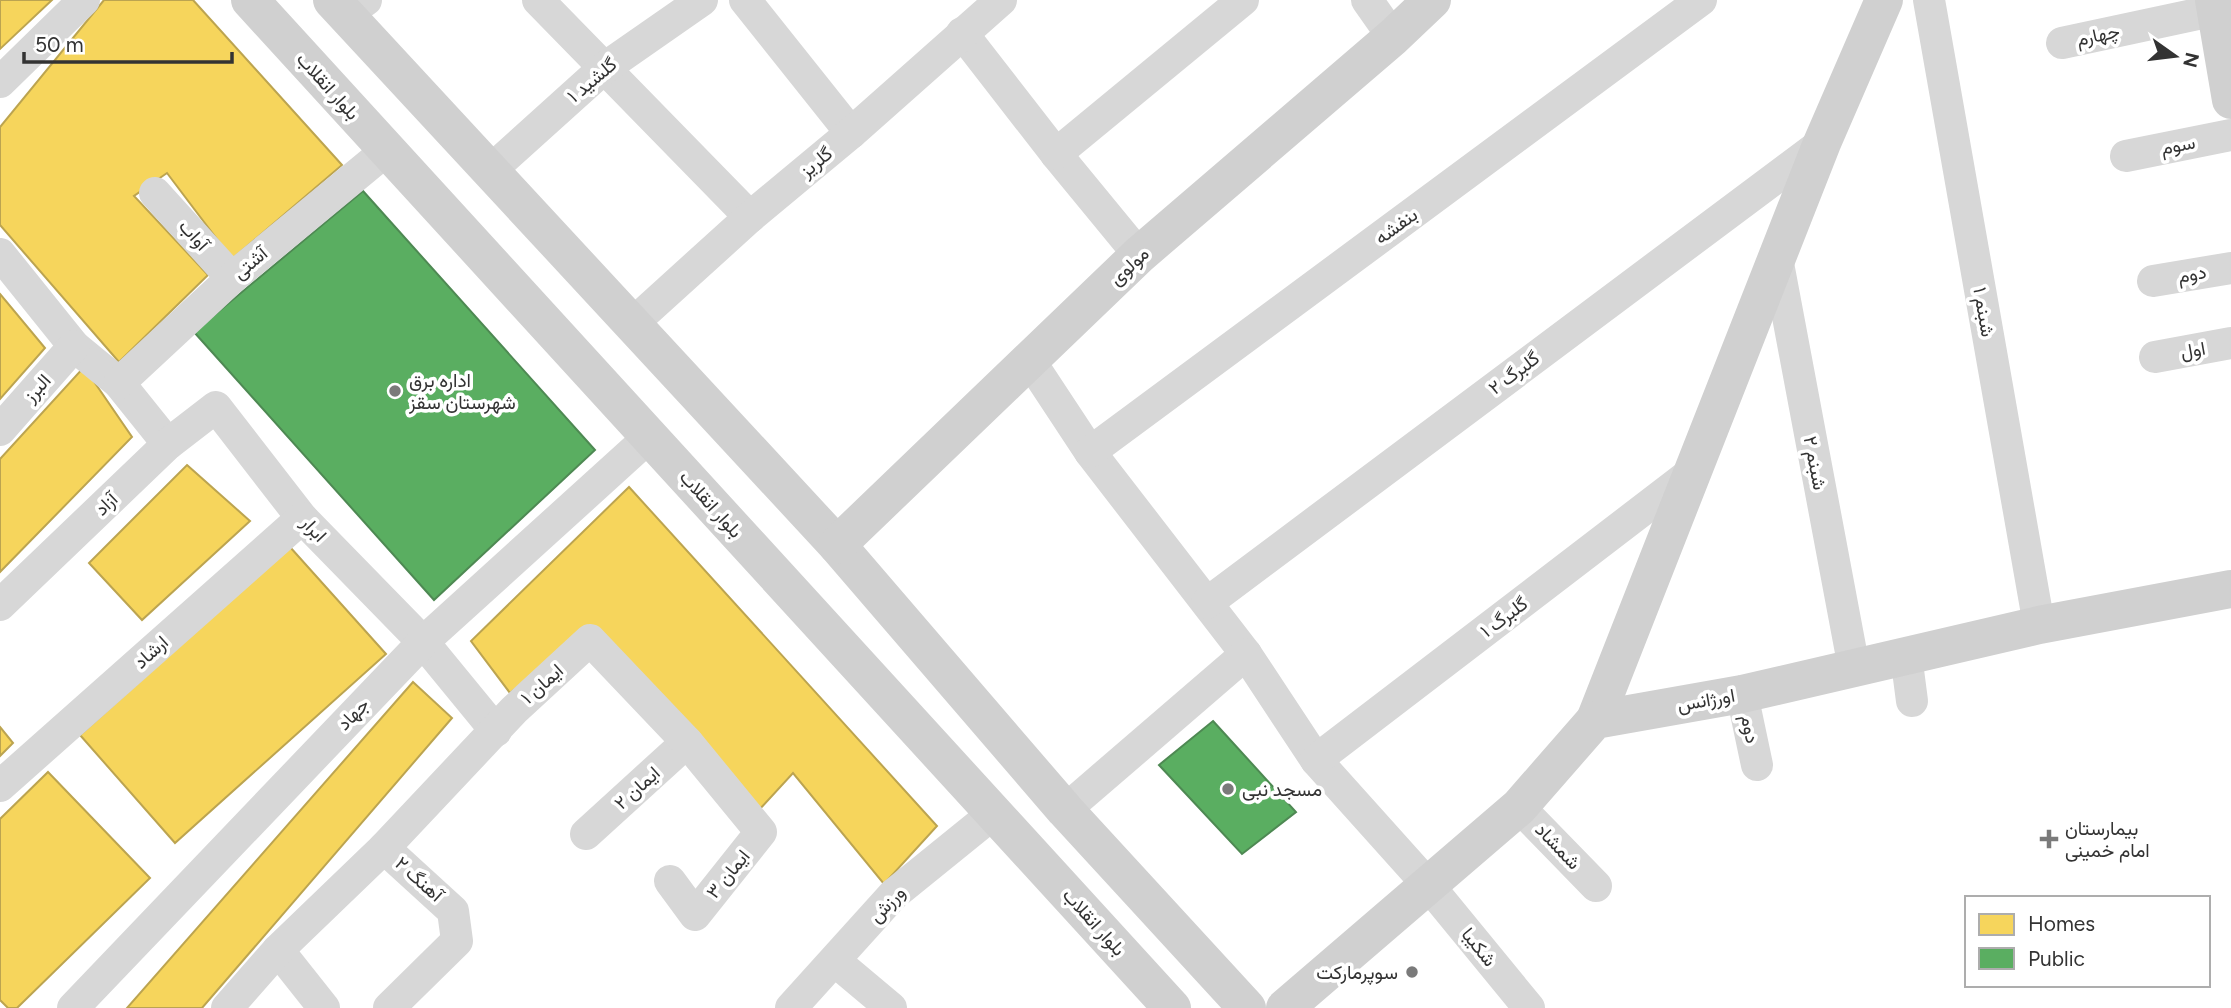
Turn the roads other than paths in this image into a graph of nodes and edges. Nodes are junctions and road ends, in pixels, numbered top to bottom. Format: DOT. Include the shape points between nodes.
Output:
graph roads {
  1 [pos="84,0"];
  2 [pos="250,0"];
  3 [pos="538,0"];
  4 [pos="702,0"];
  5 [pos="745,0"];
  6 [pos="1001,0"];
  7 [pos="1243,0"];
  8 [pos="1367,0"];
  9 [pos="1432,0"];
  10 [pos="1701,0"];
  11 [pos="1884,0"];
  12 [pos="1929,0"];
  13 [pos="347,5"];
  14 [pos="2215,5"];
  15 [pos="962,33"];
  16 [pos="1393,37"];
  17 [pos="2062,43"];
  18 [pos="603,68"];
  19 [pos="0,82"];
  20 [pos="2231,100"];
  21 [pos="851,133"];
  22 [pos="2231,135"];
  23 [pos="1822,143"];
  24 [pos="387,150"];
  25 [pos="1056,154"];
  26 [pos="2126,156"];
  27 [pos="491,170"];
  28 [pos="155,193"];
  29 [pos="750,218"];
  30 [pos="0,254"];
  31 [pos="1139,255"];
  32 [pos="1777,258"];
  33 [pos="573,260"];
  34 [pos="496,268"];
  35 [pos="2231,268"];
  36 [pos="232,278"];
  37 [pos="2153,281"];
  38 [pos="632,324"];
  39 [pos="2231,343"];
  40 [pos="74,346"];
  41 [pos="2155,357"];
  42 [pos="1030,361"];
  43 [pos="120,383"];
  44 [pos="216,407"];
  45 [pos="0,430"];
  46 [pos="649,437"];
  47 [pos="168,444"];
  48 [pos="1090,452"];
  49 [pos="1691,473"];
  50 [pos="302,518"];
  51 [pos="837,545"];
  52 [pos="2231,589"];
  53 [pos="1207,603"];
  54 [pos="0,605"];
  55 [pos="2039,625"];
  56 [pos="423,642"];
  57 [pos="1245,654"];
  58 [pos="1906,655"];
  59 [pos="1854,668"];
  60 [pos="1742,694"];
  61 [pos="1912,701"];
  62 [pos="1595,720"];
  63 [pos="496,731"];
  64 [pos="687,742"];
  65 [pos="1316,760"];
  66 [pos="1757,765"];
  67 [pos="0,786"];
  68 [pos="1519,807"];
  69 [pos="1065,810"];
  70 [pos="994,813"];
  71 [pos="586,834"];
  72 [pos="384,848"];
  73 [pos="670,881"];
  74 [pos="1429,886"];
  75 [pos="1596,886"];
  76 [pos="278,950"];
  77 [pos="835,961"];
  78 [pos="73,1008"];
  79 [pos="227,1008"];
  80 [pos="324,1008"];
  81 [pos="389,1008"];
  82 [pos="791,1008"];
  83 [pos="891,1008"];
  84 [pos="1171,1008"];
  85 [pos="1247,1008"];
  86 [pos="1285,1008"];
  87 [pos="1529,1008"];
  1 -- 19 [label="street"];
  2 -- 24 [label="main road, بلوار انقلاب"];
  3 -- 18 [label="street"];
  4 -- 18 [label="street, گلشید ۱"];
  5 -- 21 [label="street"];
  6 -- 15 [label="street, گلریز"];
  7 -- 25 [label="street"];
  8 -- 16 [label="street"];
  9 -- 16 [label="main road, مولوی"];
  10 -- 48 [label="street, بنفشه"];
  11 -- 23 [label="main road"];
  12 -- 55 [label="street, شبنم ۱"];
  13 -- 27 [label="main road"];
  14 -- 17 [label="street, چهارم"];
  14 -- 20 [label="main road"];
  15 -- 21 [label="street, گلریز"];
  15 -- 25 [label="street"];
  16 -- 31 [label="main road, مولوی"];
  18 -- 27 [label="street, گلشید ۱"];
  18 -- 29 [label="street"];
  21 -- 29 [label="street, گلریز"];
  22 -- 26 [label="street, سوم"];
  23 -- 32 [label="main road"];
  23 -- 53 [label="street, گلبرگ ۲"];
  24 -- 34 [label="main road, بلوار انقلاب"];
  24 -- 36 [label="street, آشتی"];
  25 -- 31 [label="street"];
  27 -- 33 [label="main road"];
  28 -- 36 [label="street, آواب"];
  29 -- 38 [label="street, گلریز"];
  30 -- 40 [label="street"];
  31 -- 42 [label="main road, مولوی"];
  32 -- 49 [label="main road"];
  32 -- 59 [label="street, شبنم ۲"];
  33 -- 34 [label="main road" via="528,237 507,252"];
  33 -- 38 [label="main road"];
  34 -- 46 [label="main road, بلوار انقلاب"];
  35 -- 37 [label="street, دوم"];
  36 -- 43 [label="street, آشتی"];
  38 -- 51 [label="main road"];
  39 -- 41 [label="street, اول"];
  40 -- 43 [label="street"];
  40 -- 45 [label="street, البرز"];
  42 -- 48 [label="street, شکیبا"];
  42 -- 51 [label="main road, مولوی"];
  43 -- 47 [label="street"];
  44 -- 47 [label="street, آزاد"];
  44 -- 50 [label="street, ابرار"];
  46 -- 56 [label="street, جهاد"];
  46 -- 70 [label="main road, بلوار انقلاب"];
  47 -- 54 [label="street, آزاد"];
  48 -- 53 [label="street, شکیبا"];
  49 -- 62 [label="main road"];
  49 -- 65 [label="street, گلبرگ ۱"];
  50 -- 56 [label="street, ابرار"];
  50 -- 67 [label="street, ارشاد"];
  51 -- 69 [label="main road"];
  52 -- 55 [label="main road, اورژانس"];
  53 -- 57 [label="street, شکیبا"];
  55 -- 58 [label="main road, اورژانس"];
  56 -- 63 [label="street, ابرار"];
  56 -- 78 [label="street, جهاد"];
  57 -- 65 [label="street, شکیبا"];
  57 -- 69 [label="street"];
  58 -- 59 [label="main road, اورژانس"];
  58 -- 61 [label="street"];
  59 -- 60 [label="main road, اورژانس"];
  60 -- 62 [label="main road, اورژانس"];
  60 -- 66 [label="street, دوم"];
  62 -- 68 [label="main road"];
  63 -- 64 [label="street, ایمان ۱" via="590,640"];
  63 -- 72 [label="street, ایمان ۱"];
  64 -- 71 [label="street, ایمان ۲"];
  64 -- 73 [label="street, ایمان ۳" via="761,832 695,915"];
  65 -- 74 [label="street, شکیبا"];
  68 -- 74 [label="main road"];
  68 -- 75 [label="street, شمشاد"];
  69 -- 85 [label="main road"];
  70 -- 77 [label="street, ورزش" via="894,894"];
  70 -- 84 [label="main road, بلوار انقلاب"];
  72 -- 76 [label="street, ایمان ۱"];
  72 -- 81 [label="street, آهنگ ۲" via="453,911 457,941"];
  74 -- 86 [label="main road"];
  74 -- 87 [label="street, شکیبا"];
  76 -- 79 [label="street, ایمان ۱"];
  76 -- 80 [label="street"];
  77 -- 82 [label="street, ورزش"];
  77 -- 83 [label="street"];
}
